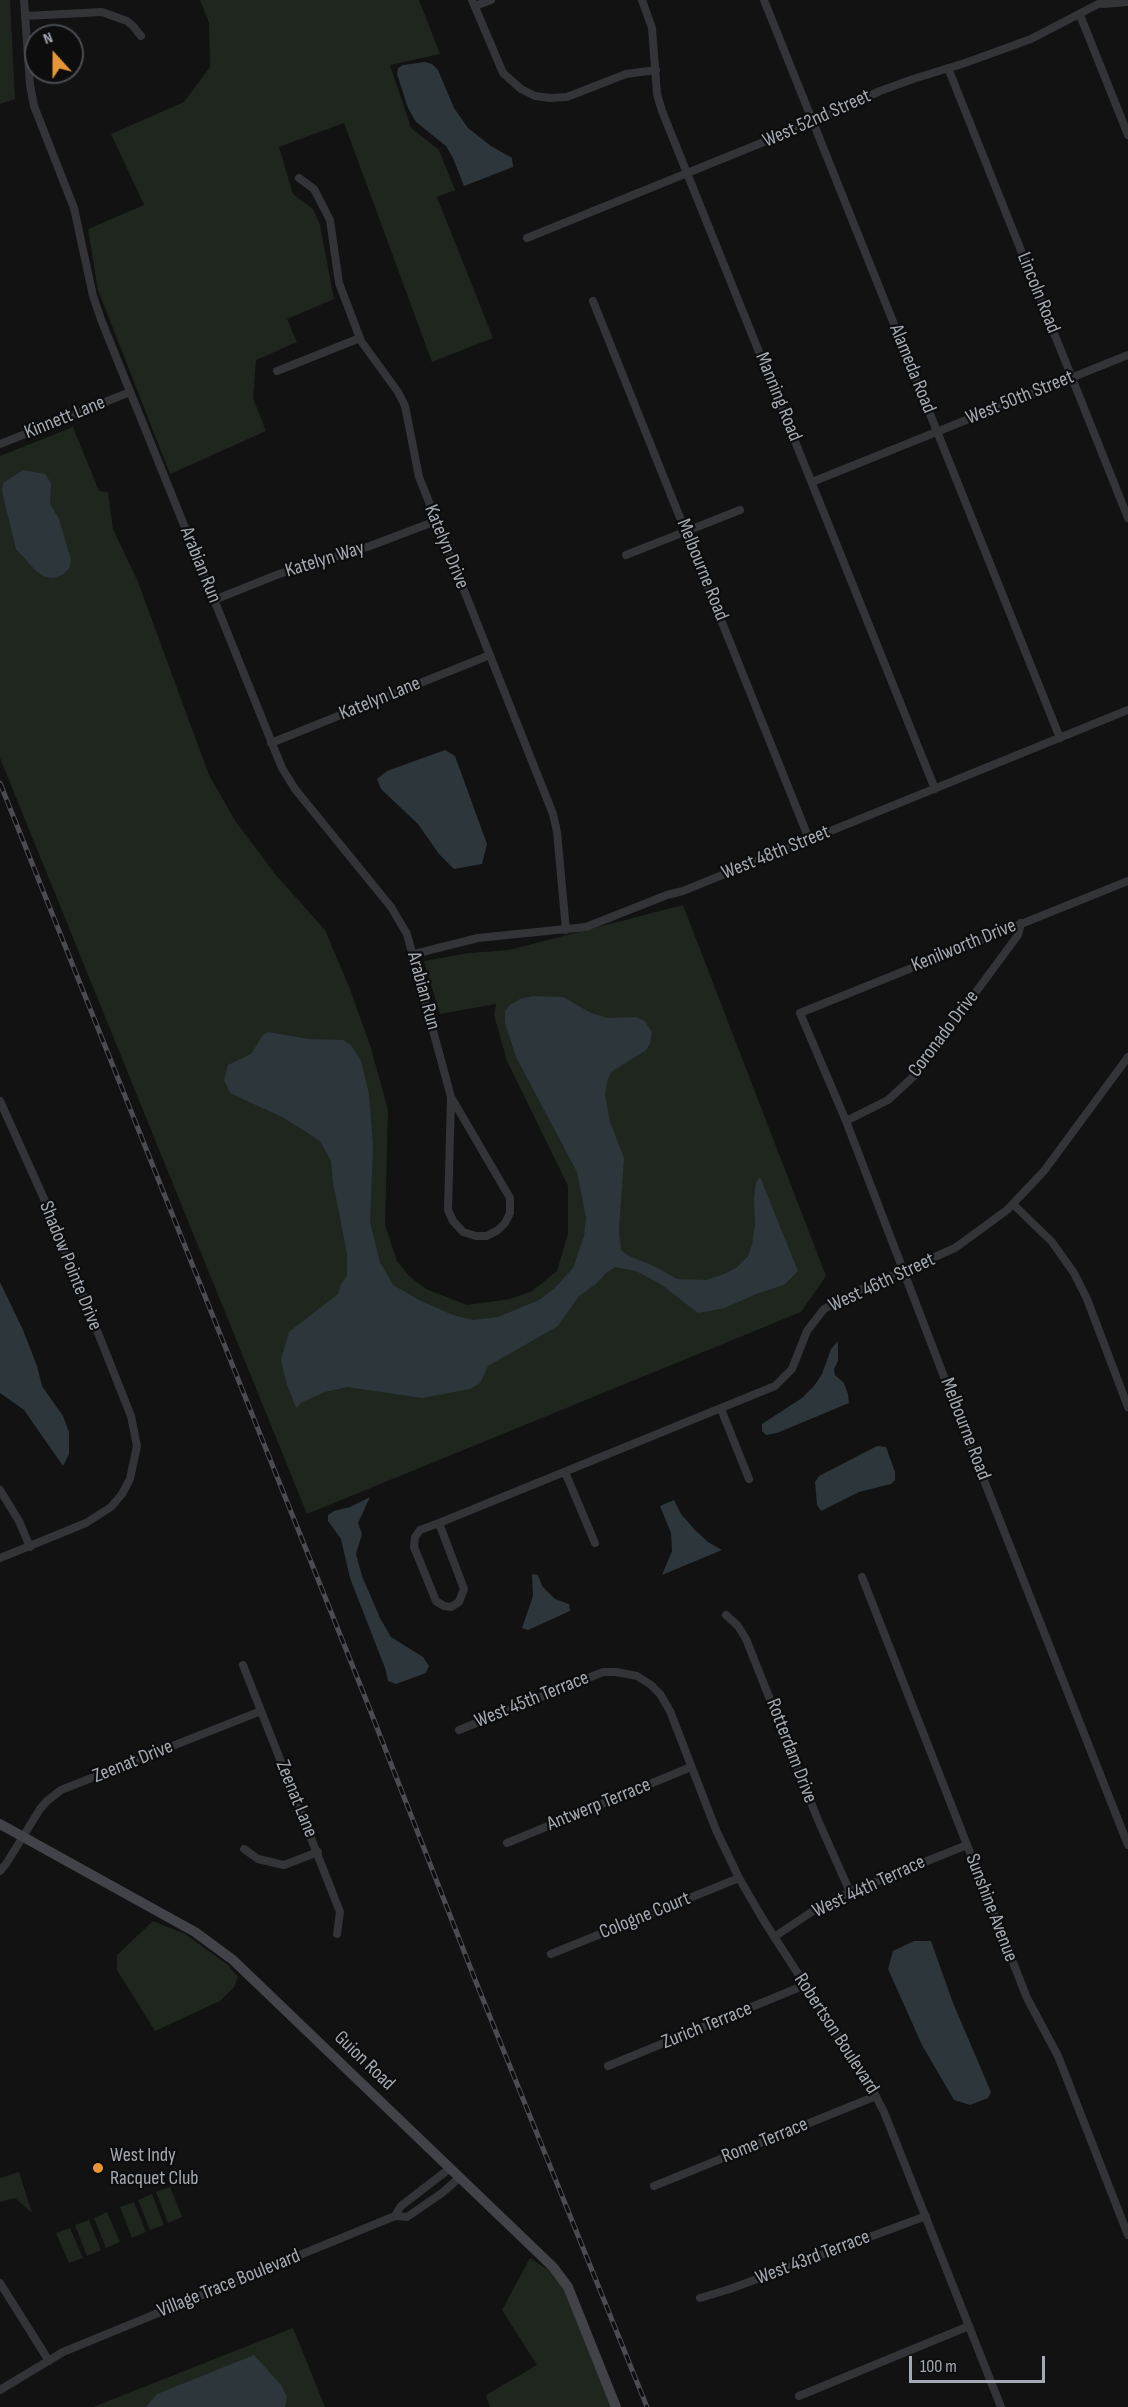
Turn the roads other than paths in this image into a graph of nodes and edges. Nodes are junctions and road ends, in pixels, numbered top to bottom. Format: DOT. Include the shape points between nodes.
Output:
graph roads {
  1 [pos="24,0"];
  2 [pos="491,0"];
  3 [pos="642,0"];
  4 [pos="764,0"];
  5 [pos="1104,2"];
  6 [pos="1128,2"];
  7 [pos="474,3"];
  8 [pos="1080,15"];
  9 [pos="25,16"];
  10 [pos="141,36"];
  11 [pos="948,68"];
  12 [pos="656,70"];
  13 [pos="813,122"];
  14 [pos="1128,135"];
  15 [pos="687,173"];
  16 [pos="299,178"];
  17 [pos="527,238"];
  18 [pos="593,301"];
  19 [pos="360,338"];
  20 [pos="1128,355"];
  21 [pos="277,371"];
  22 [pos="1072,378"];
  23 [pos="130,392"];
  24 [pos="937,432"];
  25 [pos="0,444"];
  26 [pos="812,482"];
  27 [pos="740,510"];
  28 [pos="1128,518"];
  29 [pos="436,521"];
  30 [pos="686,532"];
  31 [pos="626,555"];
  32 [pos="214,600"];
  33 [pos="490,655"];
  34 [pos="1128,710"];
  35 [pos="1060,738"];
  36 [pos="271,743"];
  37 [pos="934,789"];
  38 [pos="809,839"];
  39 [pos="1128,881"];
  40 [pos="1021,923"];
  41 [pos="566,930"];
  42 [pos="414,954"];
  43 [pos="800,1013"];
  44 [pos="1128,1058"];
  45 [pos="451,1097"];
  46 [pos="0,1101"];
  47 [pos="846,1121"];
  48 [pos="1014,1204"];
  49 [pos="904,1271"];
  50 [pos="1128,1407"];
  51 [pos="721,1409"];
  52 [pos="565,1472"];
  53 [pos="749,1479"];
  54 [pos="0,1490"];
  55 [pos="439,1523"];
  56 [pos="595,1543"];
  57 [pos="30,1546"];
  58 [pos="0,1558"];
  59 [pos="862,1577"];
  60 [pos="726,1615"];
  61 [pos="243,1665"];
  62 [pos="641,1678"];
  63 [pos="261,1711"];
  64 [pos="459,1730"];
  65 [pos="691,1767"];
  66 [pos="0,1824"];
  67 [pos="23,1836"];
  68 [pos="507,1843"];
  69 [pos="967,1845"];
  70 [pos="1128,1845"];
  71 [pos="244,1849"];
  72 [pos="318,1852"];
  73 [pos="0,1871"];
  74 [pos="739,1878"];
  75 [pos="850,1892"];
  76 [pos="337,1934"];
  77 [pos="774,1937"];
  78 [pos="551,1954"];
  79 [pos="805,1985"];
  80 [pos="608,2066"];
  81 [pos="876,2096"];
  82 [pos="449,2169"];
  83 [pos="459,2178"];
  84 [pos="654,2186"];
  85 [pos="395,2216"];
  86 [pos="926,2216"];
  87 [pos="1128,2235"];
  88 [pos="0,2283"];
  89 [pos="700,2298"];
  90 [pos="969,2326"];
  91 [pos="49,2361"];
  92 [pos="0,2390"];
  93 [pos="799,2396"];
  94 [pos="616,2407"];
  95 [pos="1001,2407"];
  1 -- 9 [label="street, Arabian Run"];
  2 -- 7 [label="street"];
  3 -- 12 [label="street, Manning Road" via="652,28"];
  4 -- 13 [label="street, Alameda Road"];
  5 -- 6 [label="street"];
  5 -- 8 [label="street, West 52nd Street"];
  7 -- 12 [label="street" via="503,73 536,96 567,97 626,74"];
  8 -- 11 [label="street, West 52nd Street" via="1031,39"];
  8 -- 14 [label="street"];
  9 -- 10 [label="street" via="102,12 127,21"];
  9 -- 23 [label="street, Arabian Run" via="34,106 74,208 95,304"];
  11 -- 13 [label="street, West 52nd Street" via="880,91"];
  11 -- 22 [label="street, Lincoln Road"];
  12 -- 15 [label="street, Manning Road" via="659,103"];
  13 -- 15 [label="street, West 52nd Street"];
  13 -- 24 [label="street, Alameda Road"];
  15 -- 17 [label="street, West 52nd Street"];
  15 -- 26 [label="street, Manning Road"];
  16 -- 19 [label="street, Katelyn Drive" via="314,189 330,220 339,284"];
  18 -- 30 [label="street, Melbourne Road"];
  19 -- 21 [label="street"];
  19 -- 29 [label="street, Katelyn Drive" via="403,401 417,474"];
  20 -- 22 [label="street, West 50th Street"];
  22 -- 24 [label="street, West 50th Street"];
  22 -- 28 [label="street, Lincoln Road"];
  23 -- 25 [label="street, Kinnett Lane"];
  23 -- 32 [label="street, Arabian Run"];
  24 -- 26 [label="street, West 50th Street"];
  24 -- 35 [label="street, Alameda Road"];
  26 -- 37 [label="street, Manning Road"];
  27 -- 30 [label="street"];
  29 -- 32 [label="street, Katelyn Way"];
  29 -- 33 [label="street, Katelyn Drive"];
  30 -- 31 [label="street"];
  30 -- 38 [label="street, Melbourne Road"];
  32 -- 36 [label="street, Arabian Run"];
  33 -- 36 [label="street, Katelyn Lane"];
  33 -- 41 [label="street, Katelyn Drive" via="554,816"];
  34 -- 35 [label="street, West 48th Street"];
  35 -- 37 [label="street, West 48th Street"];
  36 -- 42 [label="street, Arabian Run" via="295,789 396,914"];
  37 -- 38 [label="street, West 48th Street"];
  38 -- 41 [label="street, West 48th Street" via="678,893 586,927"];
  39 -- 40 [label="street, Kenilworth Drive"];
  40 -- 43 [label="street, Kenilworth Drive"];
  40 -- 47 [label="street, Coronado Drive" via="1018,935 914,1076 888,1100"];
  41 -- 42 [label="street, West 48th Street" via="478,938"];
  42 -- 45 [label="street, Arabian Run"];
  43 -- 47 [label="street, Melbourne Road"];
  44 -- 48 [label="street, West 46th Street"];
  45 -- 45 [label="street, Arabian Run" via="510,1198 505,1223 487,1236 463,1232 450,1215"];
  46 -- 57 [label="street, Shadow Pointe Drive" via="50,1212 135,1432 133,1471 111,1507 93,1520"];
  47 -- 49 [label="street, Melbourne Road"];
  48 -- 49 [label="street, West 46th Street" via="955,1248"];
  48 -- 50 [label="street" via="1052,1242 1074,1273"];
  49 -- 51 [label="street, West 46th Street" via="824,1309 807,1331 786,1377 767,1390"];
  49 -- 70 [label="street, Melbourne Road"];
  51 -- 52 [label="street, West 46th Street"];
  51 -- 53 [label="street"];
  52 -- 55 [label="street, West 46th Street"];
  52 -- 56 [label="street"];
  54 -- 57 [label="street"];
  55 -- 55 [label="street, West 46th Street" via="420,1530 414,1547 436,1601 451,1607 459,1602 464,1589"];
  57 -- 58 [label="street"];
  59 -- 69 [label="street, Sunshine Avenue"];
  60 -- 75 [label="street, Rotterdam Drive" via="747,1639"];
  61 -- 63 [label="street, Zeenat Lane"];
  62 -- 64 [label="street, West 45th Terrace" via="625,1673 599,1673"];
  62 -- 65 [label="street, Robertson Boulevard" via="665,1702"];
  63 -- 67 [label="street, Zeenat Drive" via="61,1791 45,1803"];
  63 -- 72 [label="street, Zeenat Lane"];
  65 -- 68 [label="street, Antwerp Terrace"];
  65 -- 74 [label="street, Robertson Boulevard"];
  66 -- 67 [label="street, Guion Road"];
  67 -- 73 [label="street, Zeenat Drive"];
  67 -- 82 [label="street, Guion Road" via="223,1951"];
  69 -- 75 [label="street, West 44th Terrace"];
  69 -- 87 [label="street, Sunshine Avenue" via="1027,1998 1058,2056"];
  71 -- 72 [label="street" via="258,1859 284,1865"];
  72 -- 76 [label="street, Zeenat Lane" via="340,1912"];
  74 -- 77 [label="street, Robertson Boulevard"];
  74 -- 78 [label="street, Cologne Court"];
  75 -- 77 [label="street, West 44th Terrace"];
  77 -- 79 [label="street, Robertson Boulevard"];
  79 -- 80 [label="street, Zurich Terrace"];
  79 -- 81 [label="street, Robertson Boulevard"];
  81 -- 84 [label="street, Rome Terrace"];
  81 -- 86 [label="street, Robertson Boulevard"];
  82 -- 83 [label="street, Guion Road"];
  82 -- 85 [label="street, Village Trace Boulevard" via="401,2206"];
  83 -- 85 [label="street" via="407,2217"];
  83 -- 94 [label="street, Guion Road" via="564,2280"];
  85 -- 91 [label="street, Village Trace Boulevard"];
  86 -- 89 [label="street, West 43rd Terrace"];
  86 -- 90 [label="street, Robertson Boulevard"];
  88 -- 91 [label="street"];
  90 -- 93 [label="street"];
  90 -- 95 [label="street, Robertson Boulevard"];
  91 -- 92 [label="street, Village Trace Boulevard"];
}
